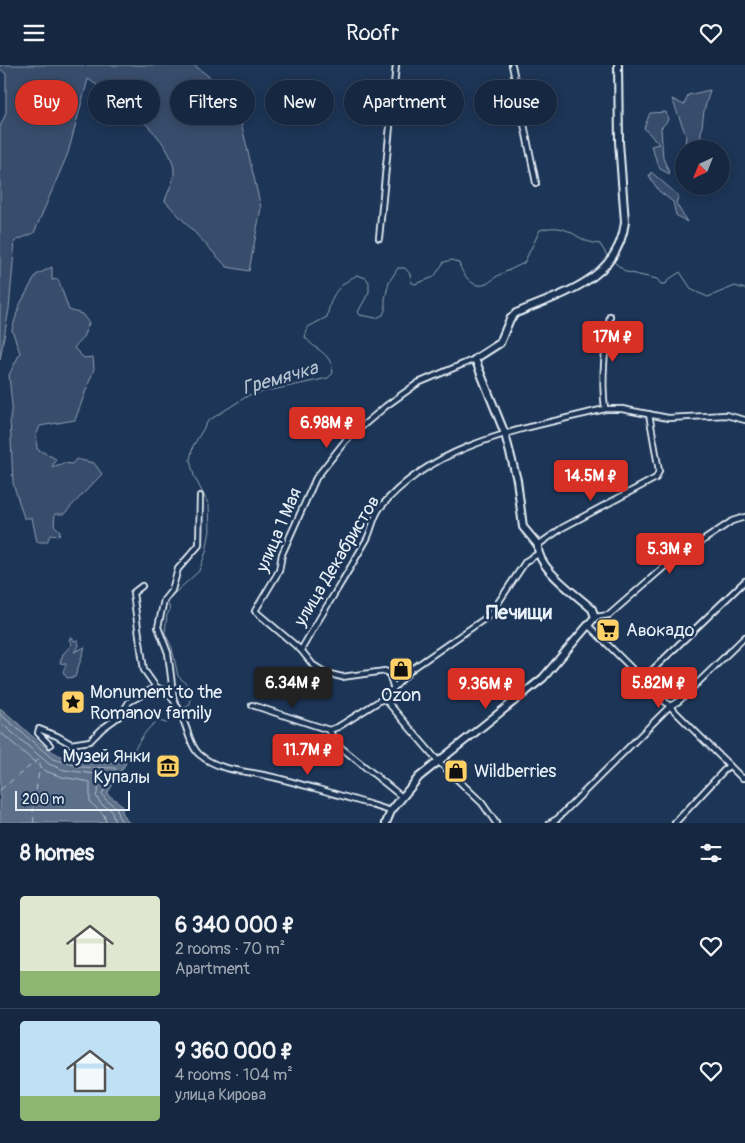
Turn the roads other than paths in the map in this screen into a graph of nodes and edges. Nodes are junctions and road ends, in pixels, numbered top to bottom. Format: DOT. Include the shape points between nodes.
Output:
graph roads {
  1 [pos="396,65"];
  2 [pos="512,65"];
  3 [pos="618,65"];
  4 [pos="536,183"];
  5 [pos="379,238"];
  6 [pos="610,317"];
  7 [pos="475,359"];
  8 [pos="605,409"];
  9 [pos="649,414"];
  10 [pos="745,420"];
  11 [pos="505,434"];
  12 [pos="200,496"];
  13 [pos="745,517"];
  14 [pos="538,545"];
  15 [pos="538,554"];
  16 [pos="745,581"];
  17 [pos="142,586"];
  18 [pos="595,617"];
  19 [pos="589,626"];
  20 [pos="745,637"];
  21 [pos="301,650"];
  22 [pos="643,679"];
  23 [pos="393,686"];
  24 [pos="156,687"];
  25 [pos="384,698"];
  26 [pos="174,702"];
  27 [pos="252,705"];
  28 [pos="670,706"];
  29 [pos="329,730"];
  30 [pos="50,745"];
  31 [pos="438,761"];
  32 [pos="729,765"];
  33 [pos="745,778"];
  34 [pos="402,797"];
  35 [pos="391,811"];
  36 [pos="386,823"];
  37 [pos="496,823"];
  38 [pos="550,823"];
  39 [pos="674,823"];
  1 -- 5 [label="street"];
  2 -- 4 [label="street"];
  3 -- 7 [label="street" via="625,222 617,252 590,280 516,313 500,343"];
  6 -- 8 [label="street" via="603,366"];
  7 -- 11 [label="street"];
  7 -- 21 [label="street, улица 1 Мая" via="418,383 386,406 346,440 316,478 282,554 279,571 255,611"];
  8 -- 9 [label="street, улица Декабристов"];
  8 -- 11 [label="street, улица Декабристов"];
  9 -- 10 [label="street, улица Декабристов" via="668,418 726,415"];
  9 -- 14 [label="street" via="660,471 656,478 562,528"];
  11 -- 14 [label="street" via="523,527"];
  11 -- 21 [label="street, улица Декабристов" via="448,456 411,479 380,509 366,541"];
  12 -- 26 [label="street" via="199,545 178,569 172,590 164,600 158,627 168,653"];
  13 -- 18 [label="street" via="732,521 664,567 609,615"];
  14 -- 15 [label="street"];
  15 -- 18 [label="street" via="544,566 592,609"];
  15 -- 23 [label="street" via="526,561 490,615"];
  16 -- 22 [label="street"];
  17 -- 24 [label="street" via="133,593 144,670"];
  18 -- 19 [label="street"];
  19 -- 22 [label="street"];
  19 -- 31 [label="street" via="543,678"];
  20 -- 28 [label="street"];
  21 -- 23 [label="street" via="313,665 326,673 342,677 385,671 389,673"];
  22 -- 28 [label="street"];
  23 -- 25 [label="street"];
  24 -- 26 [label="street" via="163,689"];
  24 -- 30 [label="street" via="129,702 121,715 90,741 71,744 40,729 38,733"];
  25 -- 29 [label="street"];
  25 -- 31 [label="street"];
  26 -- 35 [label="street" via="199,755 224,768 315,788"];
  27 -- 29 [label="street"];
  28 -- 32 [label="street"];
  28 -- 38 [label="street"];
  29 -- 34 [label="street" via="338,745"];
  31 -- 34 [label="street"];
  31 -- 37 [label="street" via="482,803"];
  32 -- 33 [label="street"];
  32 -- 39 [label="street"];
  34 -- 35 [label="street"];
  35 -- 36 [label="street"];
}
